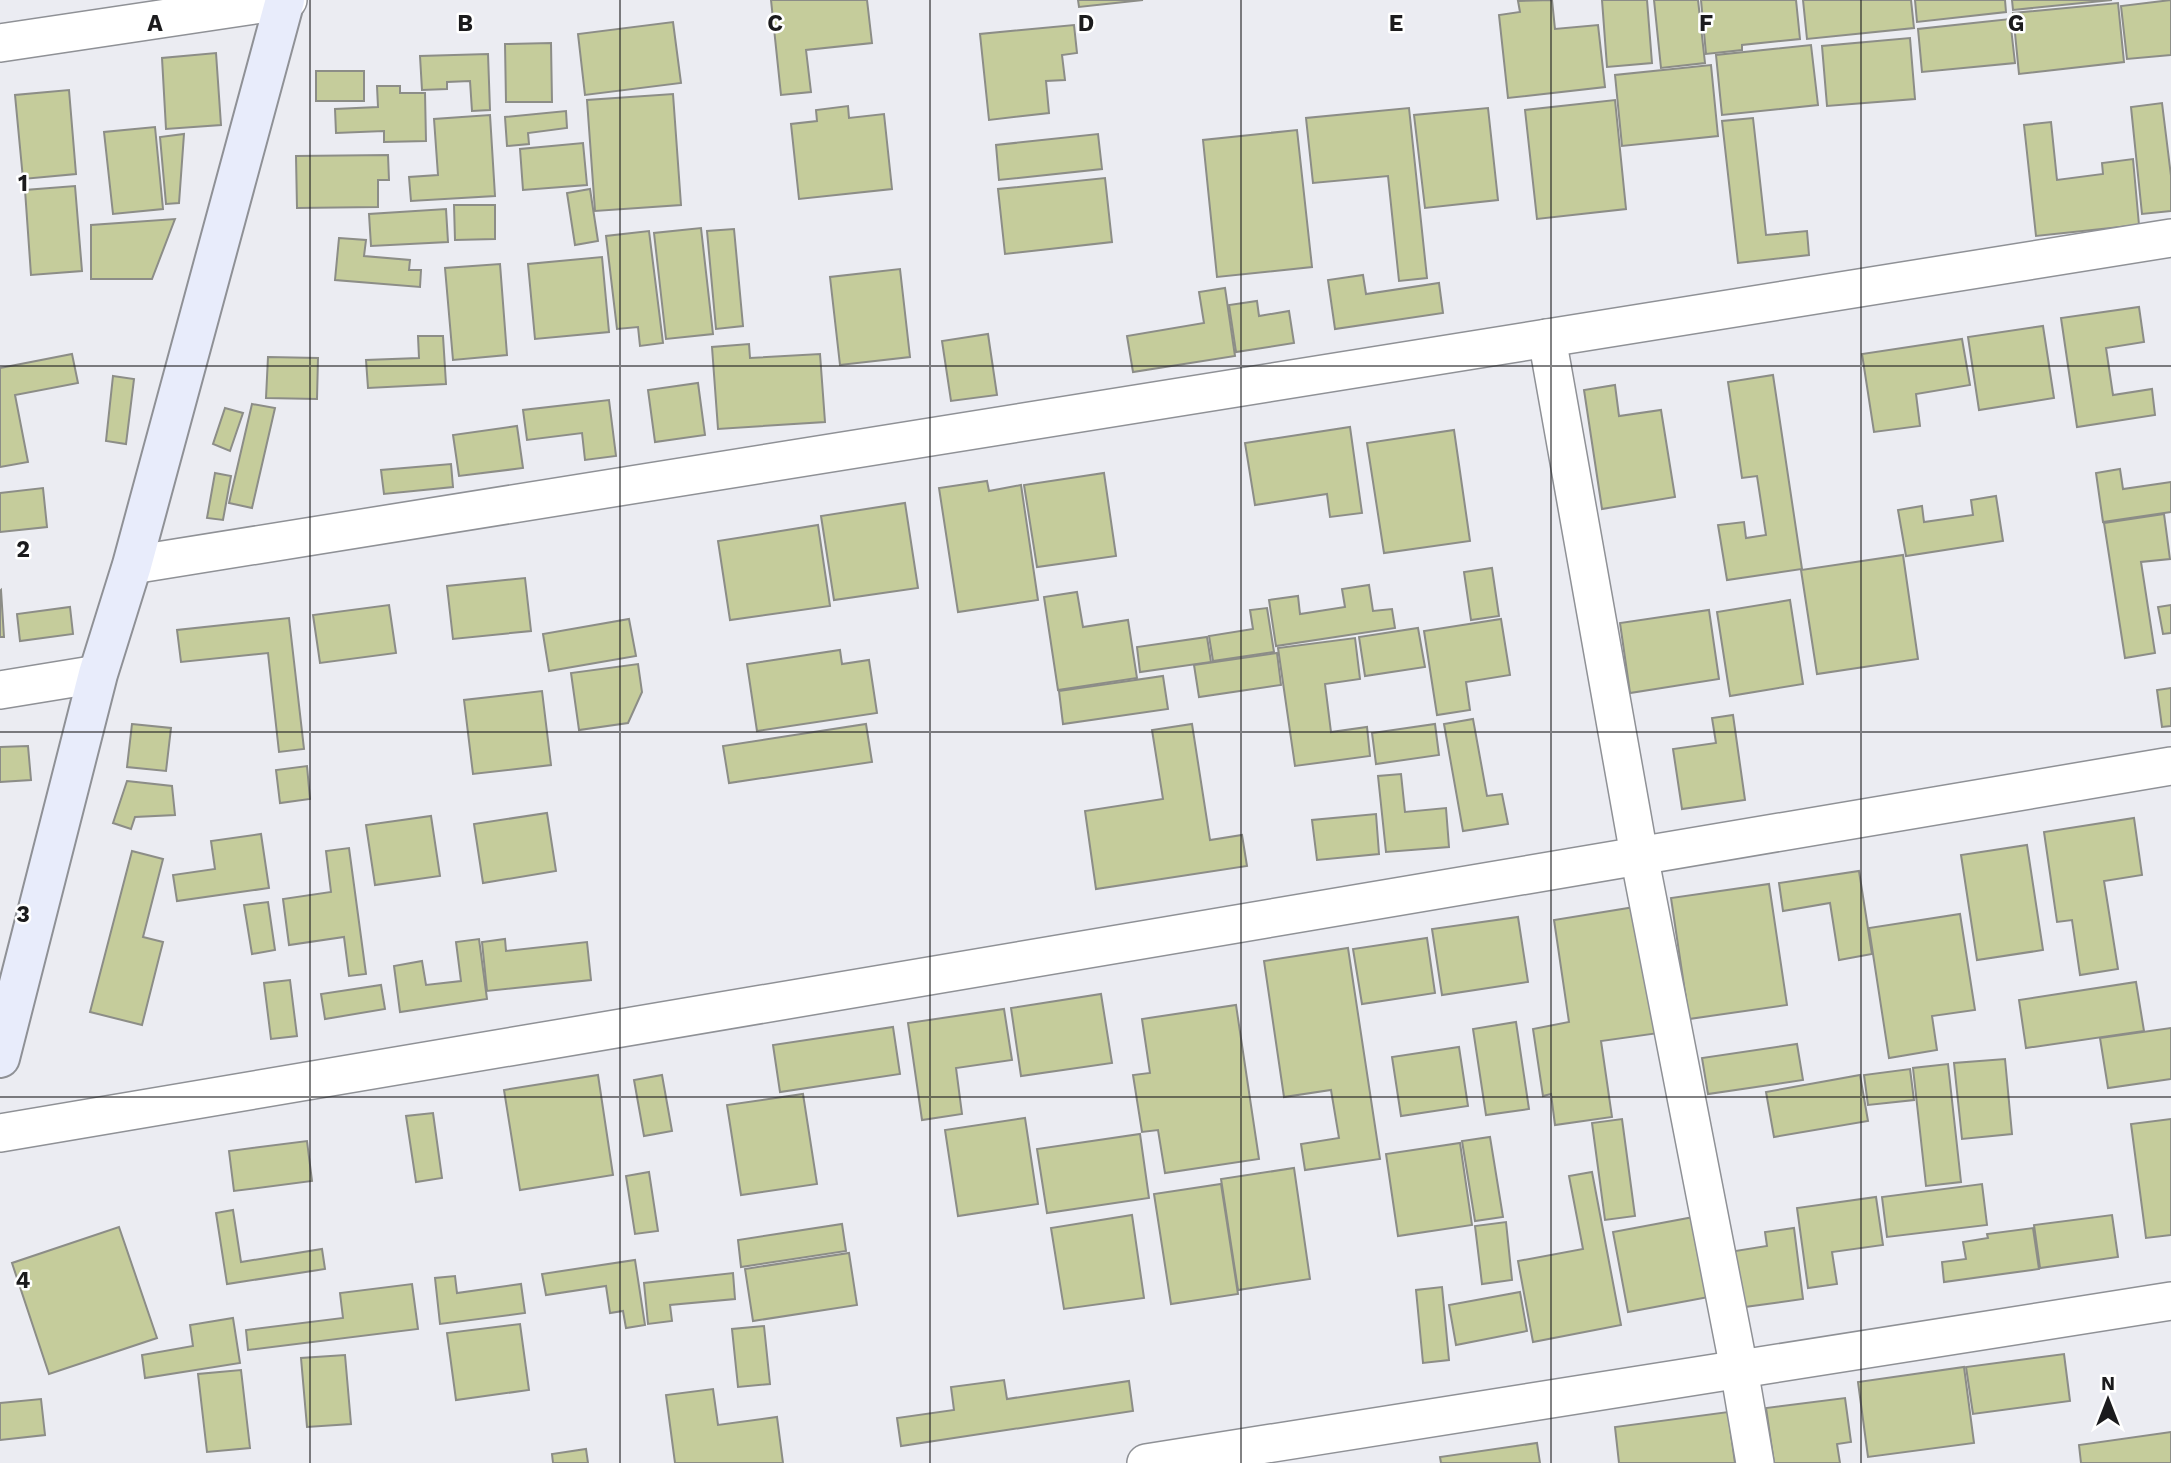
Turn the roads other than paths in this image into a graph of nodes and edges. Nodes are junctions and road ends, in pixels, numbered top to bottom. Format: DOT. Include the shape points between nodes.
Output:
graph roads {
  1 [pos="286,0"];
  2 [pos="0,43"];
  3 [pos="2171,238"];
  4 [pos="1547,338"];
  5 [pos="132,565"];
  6 [pos="98,674"];
  7 [pos="0,690"];
  8 [pos="2171,766"];
  9 [pos="1640,855"];
  10 [pos="0,1058"];
  11 [pos="0,1133"];
  12 [pos="2171,1301"];
  13 [pos="1739,1369"];
  14 [pos="1146,1463"];
  15 [pos="1755,1463"];
  1 -- 2 [label="street"];
  1 -- 5 [label="street"];
  3 -- 4 [label="street"];
  4 -- 5 [label="street"];
  4 -- 9 [label="street"];
  5 -- 6 [label="street"];
  6 -- 7 [label="street"];
  6 -- 10 [label="street"];
  8 -- 9 [label="street"];
  9 -- 11 [label="street"];
  9 -- 13 [label="street"];
  12 -- 13 [label="street"];
  13 -- 14 [label="street"];
  13 -- 15 [label="street"];
}
